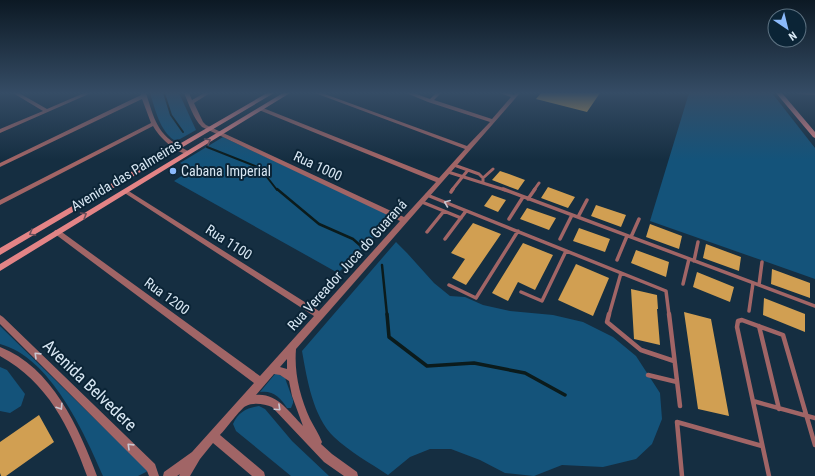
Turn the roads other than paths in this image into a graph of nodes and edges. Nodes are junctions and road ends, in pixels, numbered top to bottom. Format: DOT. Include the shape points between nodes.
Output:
graph roads {
  1 [pos="37,115"];
  2 [pos="101,115"];
  3 [pos="150,115"];
  4 [pos="197,115"];
  5 [pos="234,115"];
  6 [pos="251,115"];
  7 [pos="276,115"];
  8 [pos="377,115"];
  9 [pos="475,115"];
  10 [pos="498,115"];
  11 [pos="797,115"];
  12 [pos="493,121"];
  13 [pos="153,124"];
  14 [pos="211,129"];
  15 [pos="0,131"];
  16 [pos="220,134"];
  17 [pos="815,136"];
  18 [pos="177,149"];
  19 [pos="469,149"];
  20 [pos="188,154"];
  21 [pos="0,165"];
  22 [pos="454,165"];
  23 [pos="494,169"];
  24 [pos="468,170"];
  25 [pos="448,172"];
  26 [pos="463,177"];
  27 [pos="483,180"];
  28 [pos="440,181"];
  29 [pos="538,183"];
  30 [pos="125,191"];
  31 [pos="451,192"];
  32 [pos="428,195"];
  33 [pos="523,197"];
  34 [pos="528,199"];
  35 [pos="587,200"];
  36 [pos="422,202"];
  37 [pos="0,203"];
  38 [pos="444,211"];
  39 [pos="466,211"];
  40 [pos="64,215"];
  41 [pos="572,215"];
  42 [pos="578,217"];
  43 [pos="461,218"];
  44 [pos="509,218"];
  45 [pos="639,219"];
  46 [pos="405,220"];
  47 [pos="72,223"];
  48 [pos="518,231"];
  49 [pos="57,232"];
  50 [pos="427,232"];
  51 [pos="627,236"];
  52 [pos="632,237"];
  53 [pos="445,239"];
  54 [pos="560,239"];
  55 [pos="698,242"];
  56 [pos="566,251"];
  57 [pos="0,252"];
  58 [pos="689,259"];
  59 [pos="617,260"];
  60 [pos="694,261"];
  61 [pos="762,262"];
  62 [pos="0,268"];
  63 [pos="621,273"];
  64 [pos="753,282"];
  65 [pos="683,284"];
  66 [pos="449,285"];
  67 [pos="759,285"];
  68 [pos="521,292"];
  69 [pos="815,306"];
  70 [pos="749,310"];
  71 [pos="320,316"];
  72 [pos="0,319"];
  73 [pos="759,326"];
  74 [pos="292,347"];
  75 [pos="0,351"];
  76 [pos="674,361"];
  77 [pos="272,369"];
  78 [pos="648,375"];
  79 [pos="293,380"];
  80 [pos="261,382"];
  81 [pos="677,382"];
  82 [pos="753,401"];
  83 [pos="243,402"];
  84 [pos="680,406"];
  85 [pos="779,408"];
  86 [pos="806,416"];
  87 [pos="815,418"];
  88 [pos="212,436"];
  89 [pos="815,445"];
  90 [pos="762,446"];
  91 [pos="322,451"];
  92 [pos="196,455"];
  93 [pos="92,476"];
  94 [pos="154,476"];
  95 [pos="168,476"];
  96 [pos="184,476"];
  97 [pos="260,476"];
  98 [pos="353,476"];
  99 [pos="682,476"];
  100 [pos="769,476"];
  1 -- 15 [label="street"];
  2 -- 21 [label="street"];
  3 -- 13 [label="street"];
  4 -- 14 [label="street, Rua 1000" via="201,123"];
  5 -- 14 [label="street, Avenida das Palmeiras"];
  6 -- 16 [label="street, Avenida das Palmeiras"];
  7 -- 28 [label="street"];
  8 -- 19 [label="street"];
  9 -- 12 [label="street"];
  10 -- 12 [label="street, Rua Vereador Juca do Guaraná"];
  11 -- 17 [label="street"];
  12 -- 19 [label="street, Rua Vereador Juca do Guaraná"];
  13 -- 18 [label="street" via="162,138"];
  13 -- 37 [label="street"];
  14 -- 16 [label="street, Rua 1000"];
  14 -- 18 [label="street, Avenida das Palmeiras"];
  20 -- 16 [label="street, Avenida das Palmeiras, one-way"];
  16 -- 46 [label="street, Rua 1000"];
  18 -- 20 [label="street"];
  18 -- 40 [label="street, Avenida das Palmeiras"];
  19 -- 22 [label="street, Rua Vereador Juca do Guaraná"];
  20 -- 30 [label="street, Avenida das Palmeiras"];
  22 -- 24 [label="lane"];
  22 -- 25 [label="street, Rua Vereador Juca do Guaraná"];
  23 -- 27 [label="lane"];
  24 -- 26 [label="lane"];
  24 -- 27 [label="lane" via="479,174"];
  25 -- 26 [label="lane"];
  25 -- 28 [label="street, Rua Vereador Juca do Guaraná"];
  26 -- 27 [label="lane"];
  26 -- 31 [label="lane"];
  27 -- 33 [label="lane"];
  28 -- 32 [label="street, Rua Vereador Juca do Guaraná"];
  29 -- 34 [label="lane"];
  47 -- 30 [label="street, Avenida das Palmeiras, one-way"];
  30 -- 71 [label="street, Rua 1100"];
  32 -- 36 [label="street, Rua Vereador Juca do Guaraná"];
  39 -- 32 [label="lane, one-way"];
  33 -- 34 [label="lane"];
  33 -- 44 [label="lane"];
  34 -- 41 [label="lane"];
  35 -- 42 [label="lane"];
  36 -- 38 [label="lane"];
  36 -- 46 [label="street, Rua Vereador Juca do Guaraná"];
  38 -- 43 [label="lane"];
  38 -- 50 [label="lane"];
  39 -- 43 [label="lane"];
  39 -- 48 [label="lane"];
  40 -- 47 [label="street"];
  40 -- 57 [label="street, Avenida das Palmeiras, one-way"];
  41 -- 42 [label="lane"];
  41 -- 54 [label="lane"];
  42 -- 51 [label="lane"];
  43 -- 53 [label="lane"];
  45 -- 52 [label="lane"];
  46 -- 71 [label="street, Rua Vereador Juca do Guaraná"];
  47 -- 49 [label="street, Avenida das Palmeiras"];
  48 -- 56 [label="lane"];
  48 -- 66 [label="lane" via="476,298"];
  49 -- 62 [label="street, Avenida das Palmeiras"];
  49 -- 80 [label="street, Rua 1200"];
  51 -- 52 [label="lane"];
  51 -- 59 [label="lane"];
  52 -- 58 [label="lane"];
  55 -- 60 [label="lane"];
  56 -- 63 [label="lane"];
  56 -- 68 [label="lane" via="542,301"];
  58 -- 60 [label="lane"];
  58 -- 65 [label="lane"];
  60 -- 64 [label="lane"];
  61 -- 67 [label="lane"];
  63 -- 76 [label="lane" via="666,291"];
  63 -- 76 [label="lane" via="607,322 641,350"];
  64 -- 67 [label="lane"];
  64 -- 70 [label="lane"];
  67 -- 69 [label="lane"];
  71 -- 74 [label="street, Rua Vereador Juca do Guaraná"];
  94 -- 72 [label="street, Avenida Belvedere, one-way" via="152,468"];
  73 -- 82 [label="lane" via="742,320 737,323"];
  73 -- 85 [label="lane"];
  73 -- 86 [label="lane" via="783,335"];
  74 -- 77 [label="street, Rua Vereador Juca do Guaraná"];
  74 -- 79 [label="street" via="290,365"];
  75 -- 93 [label="street, one-way" via="14,358 35,375 53,398 72,426"];
  76 -- 81 [label="lane"];
  77 -- 79 [label="street" via="282,371"];
  77 -- 80 [label="street, Rua Vereador Juca do Guaraná"];
  78 -- 81 [label="lane"];
  79 -- 91 [label="street" via="307,423"];
  80 -- 83 [label="street, Rua Vereador Juca do Guaraná"];
  81 -- 84 [label="lane"];
  82 -- 85 [label="lane"];
  82 -- 90 [label="lane"];
  83 -- 88 [label="street, Rua Vereador Juca do Guaraná"];
  83 -- 91 [label="street, one-way" via="258,398 269,400"];
  85 -- 86 [label="lane"];
  86 -- 87 [label="lane"];
  86 -- 89 [label="lane"];
  88 -- 92 [label="street, Rua Vereador Juca do Guaraná"];
  88 -- 97 [label="street"];
  90 -- 99 [label="lane" via="677,422"];
  90 -- 100 [label="lane"];
  91 -- 98 [label="street"];
  92 -- 95 [label="street, Rua Vereador Juca do Guaraná"];
  92 -- 96 [label="street, Rua Vereador Juca do Guaraná"];
}
